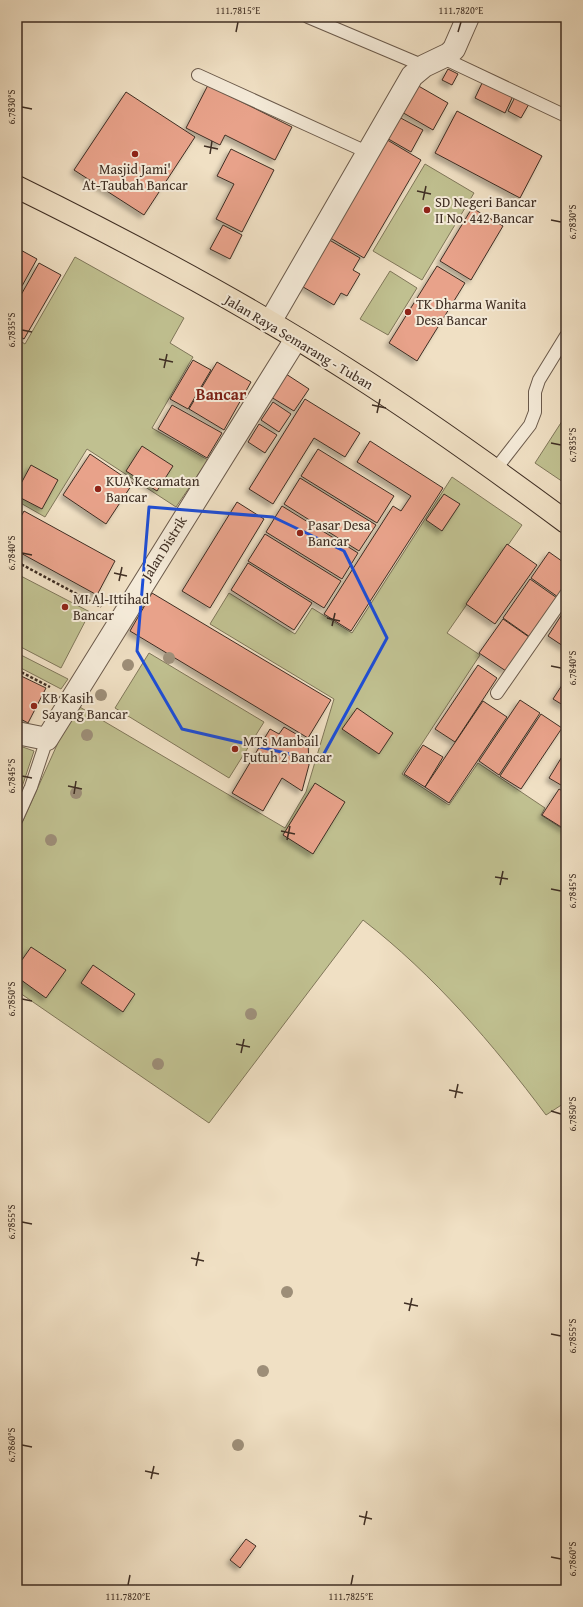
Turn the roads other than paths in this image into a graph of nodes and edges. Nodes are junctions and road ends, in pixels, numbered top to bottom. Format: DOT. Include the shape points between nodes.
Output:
graph roads {
  1 [pos="308,17"];
  2 [pos="468,17"];
  3 [pos="432,62"];
  4 [pos="198,75"];
  5 [pos="566,116"];
  6 [pos="369,153"];
  7 [pos="18,189"];
  8 [pos="270,322"];
  9 [pos="566,336"];
  10 [pos="296,339"];
  11 [pos="495,470"];
  12 [pos="566,522"];
  13 [pos="566,594"];
  14 [pos="497,693"];
  15 [pos="17,733"];
  16 [pos="47,739"];
  17 [pos="17,818"];
  1 -- 3 [label="lane"];
  2 -- 3 [label="street" via="454,49"];
  3 -- 5 [label="lane"];
  3 -- 6 [label="street" via="412,76"];
  4 -- 6 [label="lane"];
  6 -- 8 [label="street"];
  7 -- 8 [label="highway, Jalan Raya Semarang - Tuban" via="179,270"];
  8 -- 10 [label="highway, Jalan Raya Semarang - Tuban"];
  9 -- 11 [label="lane" via="539,380 535,392 535,412 530,425"];
  10 -- 11 [label="highway, Jalan Raya Semarang - Tuban" via="350,371"];
  10 -- 16 [label="street, Jalan Distrik"];
  11 -- 12 [label="highway, Jalan Raya Semarang - Tuban"];
  13 -- 14 [label="lane"];
  15 -- 16 [label="street"];
  16 -- 17 [label="lane" via="31,787"];
}
